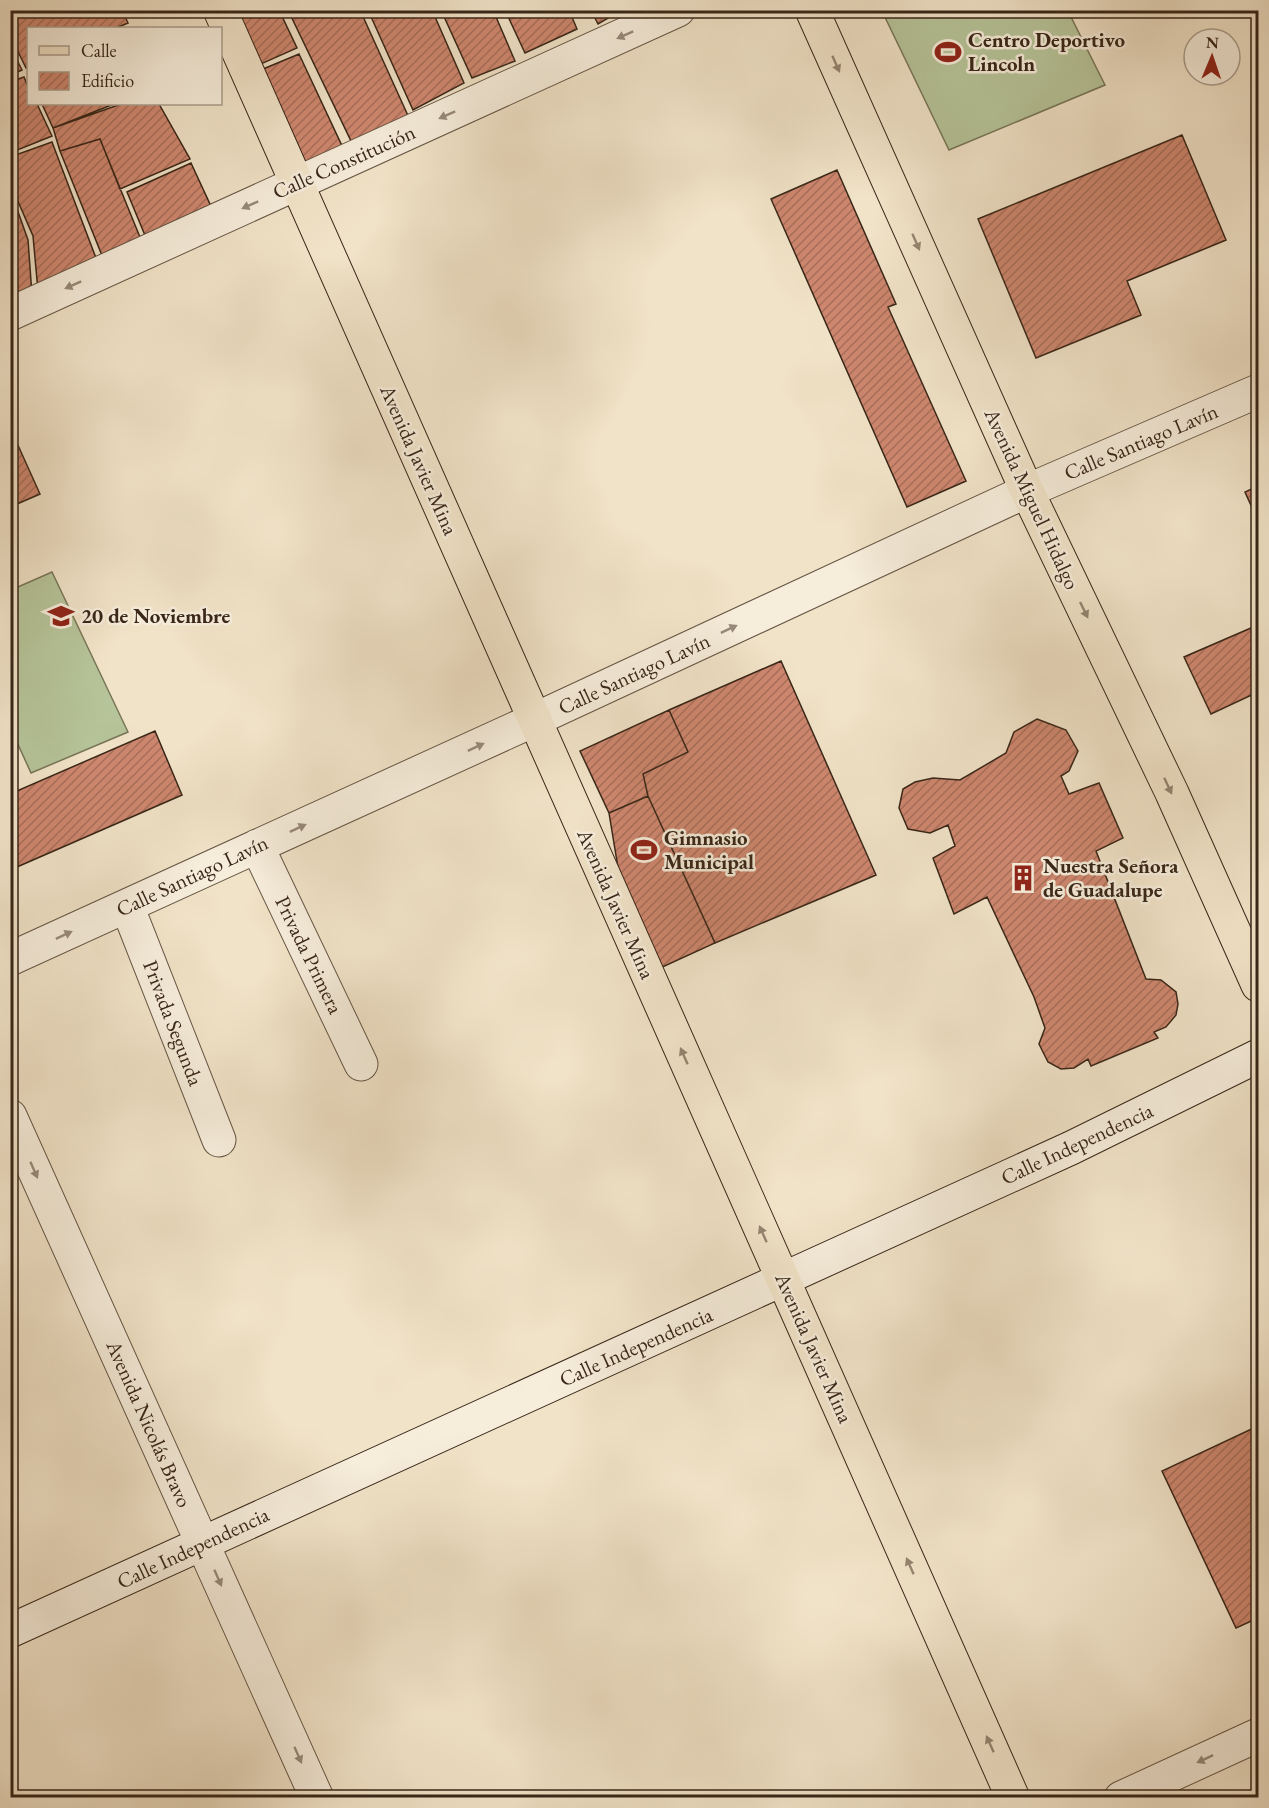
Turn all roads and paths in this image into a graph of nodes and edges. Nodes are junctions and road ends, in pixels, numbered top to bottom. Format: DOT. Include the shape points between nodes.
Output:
graph roads {
  1 [pos="220,10"];
  2 [pos="678,10"];
  3 [pos="812,10"];
  4 [pos="297,183"];
  5 [pos="10,314"];
  6 [pos="1258,391"];
  7 [pos="1027,491"];
  8 [pos="534,720"];
  9 [pos="257,846"];
  10 [pos="127,906"];
  11 [pos="10,959"];
  12 [pos="1258,985"];
  13 [pos="1258,1056"];
  14 [pos="361,1064"];
  15 [pos="10,1116"];
  16 [pos="219,1140"];
  17 [pos="783,1280"];
  18 [pos="202,1544"];
  19 [pos="10,1632"];
  20 [pos="1258,1735"];
  21 [pos="317,1797"];
  22 [pos="1013,1797"];
  23 [pos="1121,1797"];
  1 -- 4 [label="main road, Avenida Javier Mina"];
  2 -- 4 [label="street, Calle Constitución, one-way"];
  3 -- 7 [label="main road, Avenida Miguel Hidalgo, one-way"];
  4 -- 5 [label="street, Calle Constitución, one-way"];
  4 -- 8 [label="main road, Avenida Javier Mina"];
  6 -- 7 [label="street, Calle Santiago Lavín"];
  8 -- 7 [label="street, Calle Santiago Lavín, one-way"];
  7 -- 12 [label="main road, Avenida Miguel Hidalgo, one-way" via="1172,793"];
  9 -- 8 [label="street, Calle Santiago Lavín, one-way"];
  17 -- 8 [label="main road, Avenida Javier Mina, one-way"];
  9 -- 10 [label="street, Calle Santiago Lavín"];
  9 -- 14 [label="street, Privada Primera"];
  11 -- 10 [label="street, Calle Santiago Lavín, one-way"];
  10 -- 16 [label="street, Privada Segunda"];
  13 -- 17 [label="street, Calle Independencia" via="1071,1148"];
  15 -- 18 [label="street, Avenida Nicolás Bravo, one-way"];
  17 -- 18 [label="street, Calle Independencia"];
  22 -- 17 [label="main road, Avenida Javier Mina, one-way"];
  18 -- 19 [label="street, Calle Independencia"];
  18 -- 21 [label="street, Avenida Nicolás Bravo, one-way"];
  20 -- 23 [label="street, one-way"];
}
